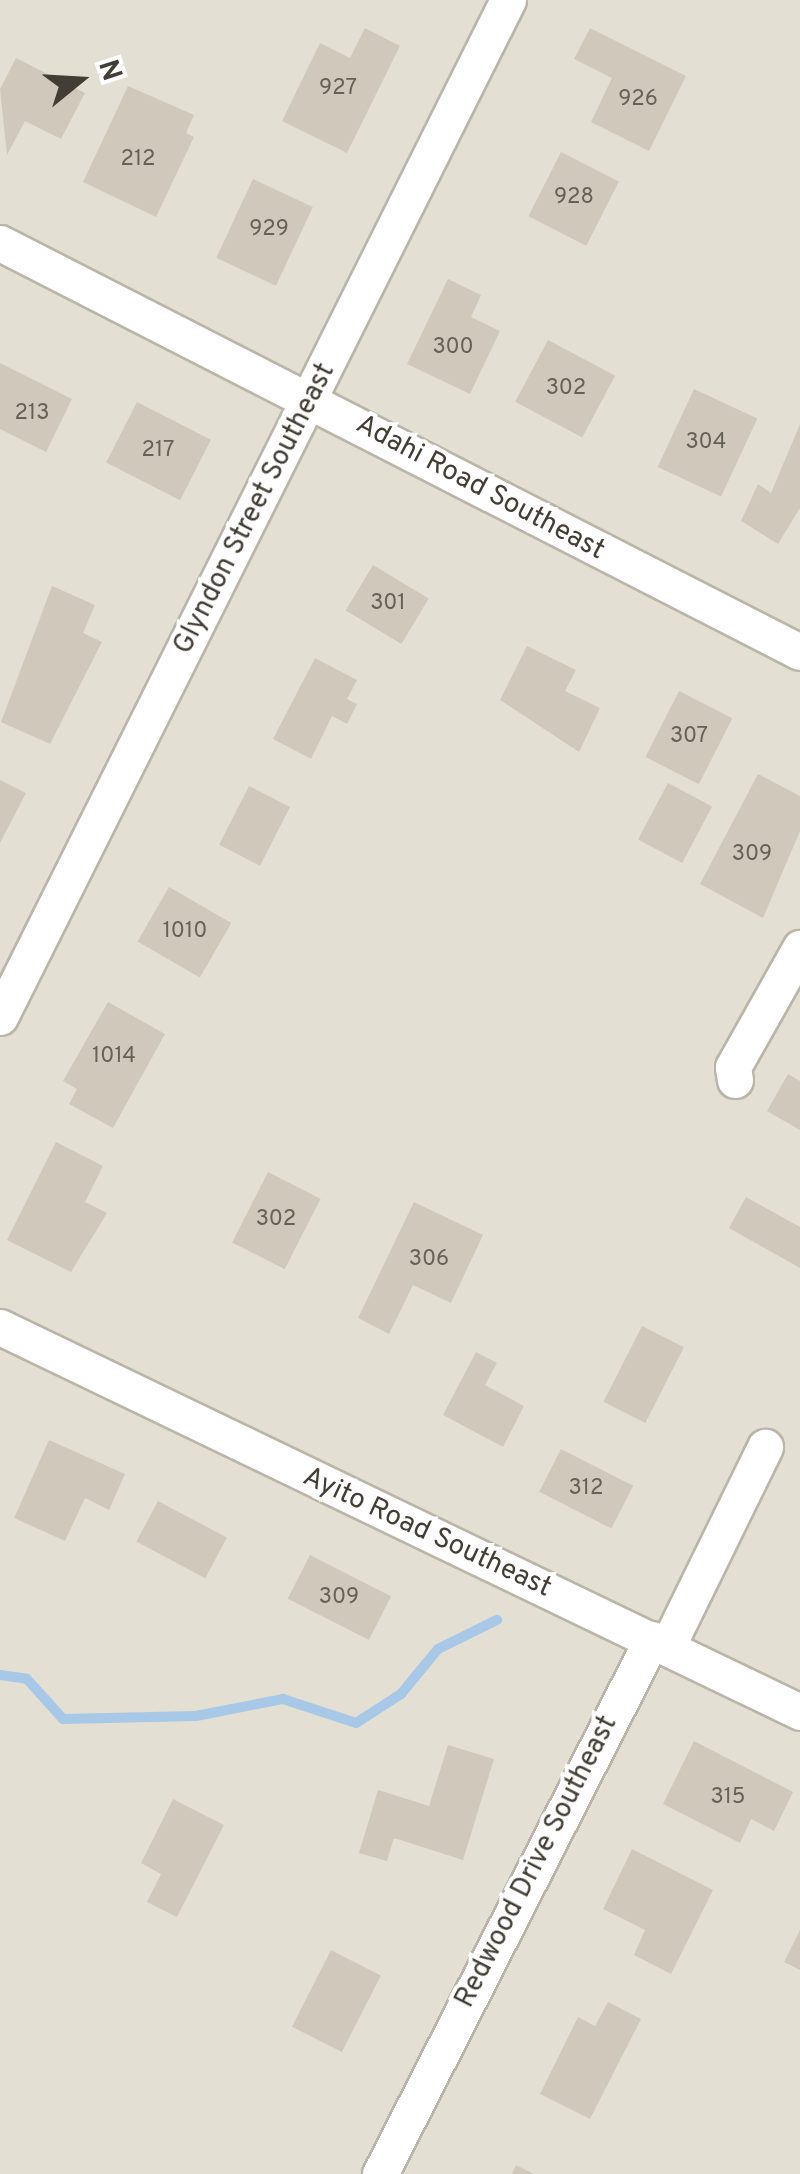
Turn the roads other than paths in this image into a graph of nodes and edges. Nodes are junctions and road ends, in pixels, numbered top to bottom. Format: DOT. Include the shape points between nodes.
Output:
graph roads {
  1 [pos="508,0"];
  2 [pos="0,244"];
  3 [pos="311,398"];
  4 [pos="800,652"];
  5 [pos="800,948"];
  6 [pos="0,1017"];
  7 [pos="735,1080"];
  8 [pos="0,1327"];
  9 [pos="765,1447"];
  10 [pos="660,1643"];
  11 [pos="800,1712"];
  12 [pos="380,2174"];
  1 -- 3 [label="street, Glyndon Street Southeast"];
  2 -- 3 [label="street, Adahi Road Southeast"];
  3 -- 4 [label="street, Adahi Road Southeast"];
  3 -- 6 [label="street, Glyndon Street Southeast"];
  5 -- 7 [label="street" via="732,1067"];
  8 -- 10 [label="street, Ayito Road Southeast"];
  9 -- 10 [label="street, Redwood Drive Southeast"];
  10 -- 11 [label="street, Ayito Road Southeast"];
  10 -- 12 [label="street, Redwood Drive Southeast"];
}
